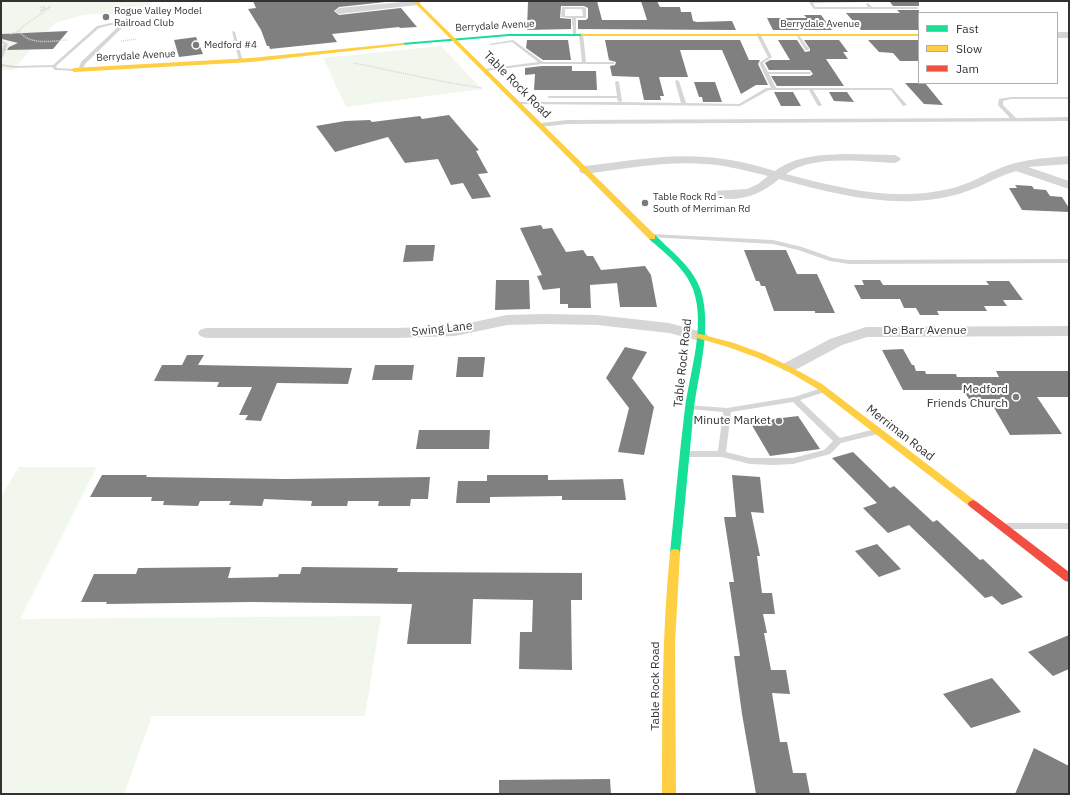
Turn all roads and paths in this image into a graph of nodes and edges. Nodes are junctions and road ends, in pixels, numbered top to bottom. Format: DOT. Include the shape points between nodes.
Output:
graph roads {
  1 [pos="865,1"];
  2 [pos="416,2"];
  3 [pos="40,7"];
  4 [pos="871,8"];
  5 [pos="917,8"];
  6 [pos="340,11"];
  7 [pos="132,13"];
  8 [pos="574,17"];
  9 [pos="123,25"];
  10 [pos="233,32"];
  11 [pos="578,34"];
  12 [pos="758,34"];
  13 [pos="797,35"];
  14 [pos="918,35"];
  15 [pos="1058,35"];
  16 [pos="1069,35"];
  17 [pos="453,39"];
  18 [pos="84,40"];
  19 [pos="1,41"];
  20 [pos="491,44"];
  21 [pos="807,49"];
  22 [pos="1,57"];
  23 [pos="241,61"];
  24 [pos="350,62"];
  25 [pos="542,63"];
  26 [pos="584,63"];
  27 [pos="612,63"];
  28 [pos="1,65"];
  29 [pos="54,66"];
  30 [pos="77,70"];
  31 [pos="485,70"];
  32 [pos="766,73"];
  33 [pos="810,73"];
  34 [pos="677,81"];
  35 [pos="617,82"];
  36 [pos="887,82"];
  37 [pos="774,89"];
  38 [pos="810,89"];
  39 [pos="892,89"];
  40 [pos="506,92"];
  41 [pos="549,97"];
  42 [pos="583,97"];
  43 [pos="620,97"];
  44 [pos="1069,98"];
  45 [pos="518,103"];
  46 [pos="583,103"];
  47 [pos="621,103"];
  48 [pos="684,105"];
  49 [pos="820,105"];
  50 [pos="905,105"];
  51 [pos="1015,120"];
  52 [pos="1069,120"];
  53 [pos="541,125"];
  54 [pos="895,159"];
  55 [pos="1069,160"];
  56 [pos="1015,167"];
  57 [pos="585,170"];
  58 [pos="776,175"];
  59 [pos="1069,185"];
  60 [pos="718,194"];
  61 [pos="651,236"];
  62 [pos="1069,261"];
  63 [pos="1069,331"];
  64 [pos="206,334"];
  65 [pos="700,336"];
  66 [pos="789,367"];
  67 [pos="823,389"];
  68 [pos="795,398"];
  69 [pos="690,408"];
  70 [pos="727,410"];
  71 [pos="879,431"];
  72 [pos="838,441"];
  73 [pos="685,454"];
  74 [pos="722,454"];
  75 [pos="1001,526"];
  76 [pos="1069,526"];
  77 [pos="1069,578"];
  78 [pos="669,794"];
  1 -- 4 [label="lane"];
  1 -- 4 [label="lane" via="811,2 814,8"];
  2 -- 6 [label="street"];
  2 -- 17 [label="street, Table Rock Road"];
  3 -- 18 [label="path" via="45,7 40,11 50,7 21,28 19,31 23,37 34,40"];
  4 -- 5 [label="lane"];
  7 -- 9 [label="lane"];
  8 -- 8 [label="lane" via="563,17 563,8 584,8 585,17"];
  8 -- 11 [label="lane"];
  9 -- 18 [label="lane" via="119,23 98,27"];
  9 -- 30 [label="lane"];
  10 -- 23 [label="lane"];
  11 -- 12 [label="street, Berrydale Avenue"];
  11 -- 17 [label="street, Berrydale Avenue" via="509,34"];
  11 -- 26 [label="lane"];
  12 -- 13 [label="street, Berrydale Avenue"];
  12 -- 32 [label="lane" via="770,57 761,63"];
  13 -- 14 [label="street, Berrydale Avenue"];
  13 -- 21 [label="lane"];
  15 -- 16 [label="street"];
  17 -- 23 [label="street, Berrydale Avenue"];
  17 -- 31 [label="street, Table Rock Road"];
  18 -- 29 [label="lane"];
  19 -- 22 [label="lane" via="6,44"];
  20 -- 25 [label="lane" via="513,41"];
  23 -- 30 [label="street, Berrydale Avenue"];
  24 -- 40 [label="path"];
  25 -- 26 [label="lane"];
  25 -- 31 [label="lane"];
  26 -- 27 [label="lane"];
  28 -- 29 [label="lane"];
  29 -- 30 [label="lane" via="55,69"];
  31 -- 40 [label="street, Table Rock Road"];
  32 -- 33 [label="lane"];
  32 -- 37 [label="lane"];
  34 -- 48 [label="lane"];
  35 -- 43 [label="lane"];
  36 -- 39 [label="lane"];
  37 -- 38 [label="lane"];
  37 -- 48 [label="lane" via="768,89 740,105"];
  38 -- 39 [label="lane"];
  38 -- 49 [label="lane"];
  39 -- 50 [label="lane"];
  40 -- 45 [label="street, Table Rock Road"];
  41 -- 42 [label="lane"];
  42 -- 43 [label="lane"];
  42 -- 46 [label="lane"];
  43 -- 47 [label="lane"];
  44 -- 51 [label="lane" via="1001,100 1000,105"];
  45 -- 46 [label="lane"];
  45 -- 53 [label="street, Table Rock Road"];
  46 -- 47 [label="lane"];
  47 -- 48 [label="lane"];
  51 -- 52 [label="lane"];
  51 -- 53 [label="lane" via="567,122"];
  53 -- 57 [label="street, Table Rock Road"];
  54 -- 58 [label="street" via="811,160 795,164"];
  55 -- 56 [label="street"];
  56 -- 58 [label="street" via="956,191 932,196 899,198 841,192"];
  56 -- 59 [label="street"];
  57 -- 58 [label="street" via="689,160 719,162"];
  57 -- 61 [label="street, Table Rock Road"];
  58 -- 60 [label="street" via="752,192"];
  61 -- 62 [label="lane" via="773,242 800,248 832,260 849,262"];
  61 -- 65 [label="street, Table Rock Road" via="683,267 697,288 701,308"];
  63 -- 66 [label="street, De Barr Avenue" via="866,332 836,342"];
  64 -- 65 [label="street, Swing Lane" via="396,334 455,331 507,320 545,319 597,320 669,328"];
  65 -- 66 [label="street, Merriman Road" via="737,345"];
  65 -- 69 [label="street, Table Rock Road"];
  66 -- 67 [label="street, Merriman Road"];
  67 -- 68 [label="lane"];
  67 -- 71 [label="street, Merriman Road"];
  68 -- 70 [label="lane"];
  68 -- 72 [label="lane"];
  69 -- 70 [label="lane"];
  69 -- 73 [label="street, Table Rock Road"];
  70 -- 74 [label="lane"];
  71 -- 72 [label="lane"];
  71 -- 75 [label="street, Merriman Road"];
  72 -- 74 [label="lane" via="827,452 793,461 750,461"];
  73 -- 74 [label="lane"];
  73 -- 78 [label="street, Table Rock Road" via="670,605"];
  75 -- 76 [label="lane"];
  75 -- 77 [label="street, Merriman Road"];
}
